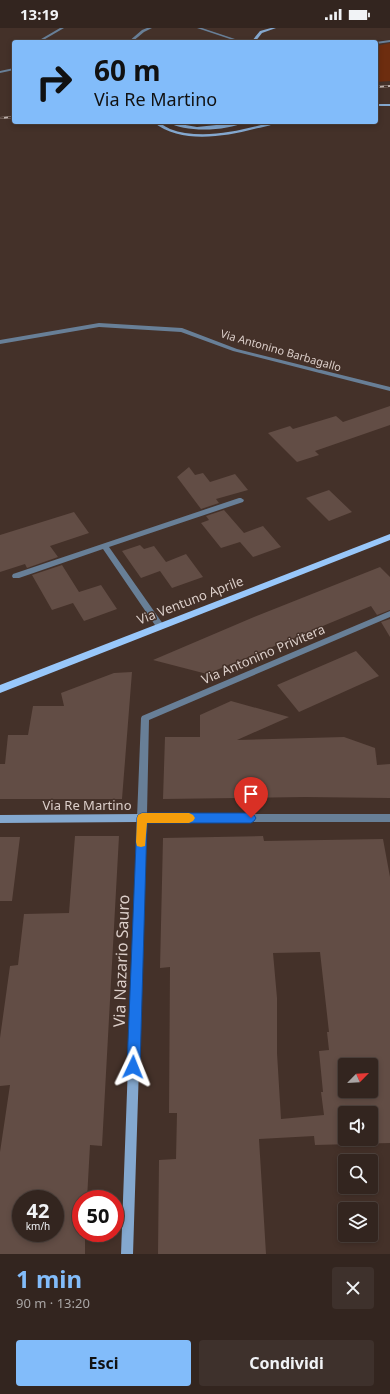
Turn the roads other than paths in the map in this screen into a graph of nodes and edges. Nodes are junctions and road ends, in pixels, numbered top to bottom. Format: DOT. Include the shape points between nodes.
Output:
graph roads {
  1 [pos="62,28"];
  2 [pos="150,28"];
  3 [pos="199,28"];
  4 [pos="274,28"];
  5 [pos="41,40"];
  6 [pos="132,40"];
  7 [pos="236,40"];
  8 [pos="256,40"];
  9 [pos="390,41"];
  10 [pos="378,42"];
  11 [pos="12,69"];
  12 [pos="0,72"];
  13 [pos="378,105"];
  14 [pos="390,105"];
  15 [pos="159,124"];
  16 [pos="176,124"];
  17 [pos="230,124"];
  18 [pos="268,124"];
  19 [pos="0,342"];
  20 [pos="390,389"];
  21 [pos="241,500"];
  22 [pos="390,537"];
  23 [pos="105,546"];
  24 [pos="16,576"];
  25 [pos="390,614"];
  26 [pos="160,626"];
  27 [pos="0,690"];
  28 [pos="145,718"];
  29 [pos="142,818"];
  30 [pos="390,818"];
  31 [pos="0,819"];
  32 [pos="127,1254"];
  1 -- 5 [label="street"];
  2 -- 6 [label="street" via="143,30"];
  3 -- 7 [label="street"];
  4 -- 8 [label="main road" via="261,32"];
  9 -- 10 [label="street"];
  11 -- 12 [label="street"];
  13 -- 14 [label="main road"];
  15 -- 18 [label="main road" via="181,133 208,135"];
  16 -- 17 [label="main road" via="204,128"];
  19 -- 20 [label="street, Via Antonino Barbagallo" via="99,325 182,330 234,350"];
  21 -- 23 [label="street"];
  22 -- 26 [label="main road, Via Ventuno Aprile"];
  23 -- 24 [label="street"];
  23 -- 26 [label="street"];
  25 -- 28 [label="street, Via Antonino Privitera"];
  26 -- 27 [label="main road, Via Ventuno Aprile"];
  28 -- 29 [label="street, Via Nazario Sauro"];
  29 -- 30 [label="street, Via Re Martino"];
  29 -- 31 [label="main road, Via Re Martino"];
  29 -- 32 [label="main road, Via Nazario Sauro"];
}
